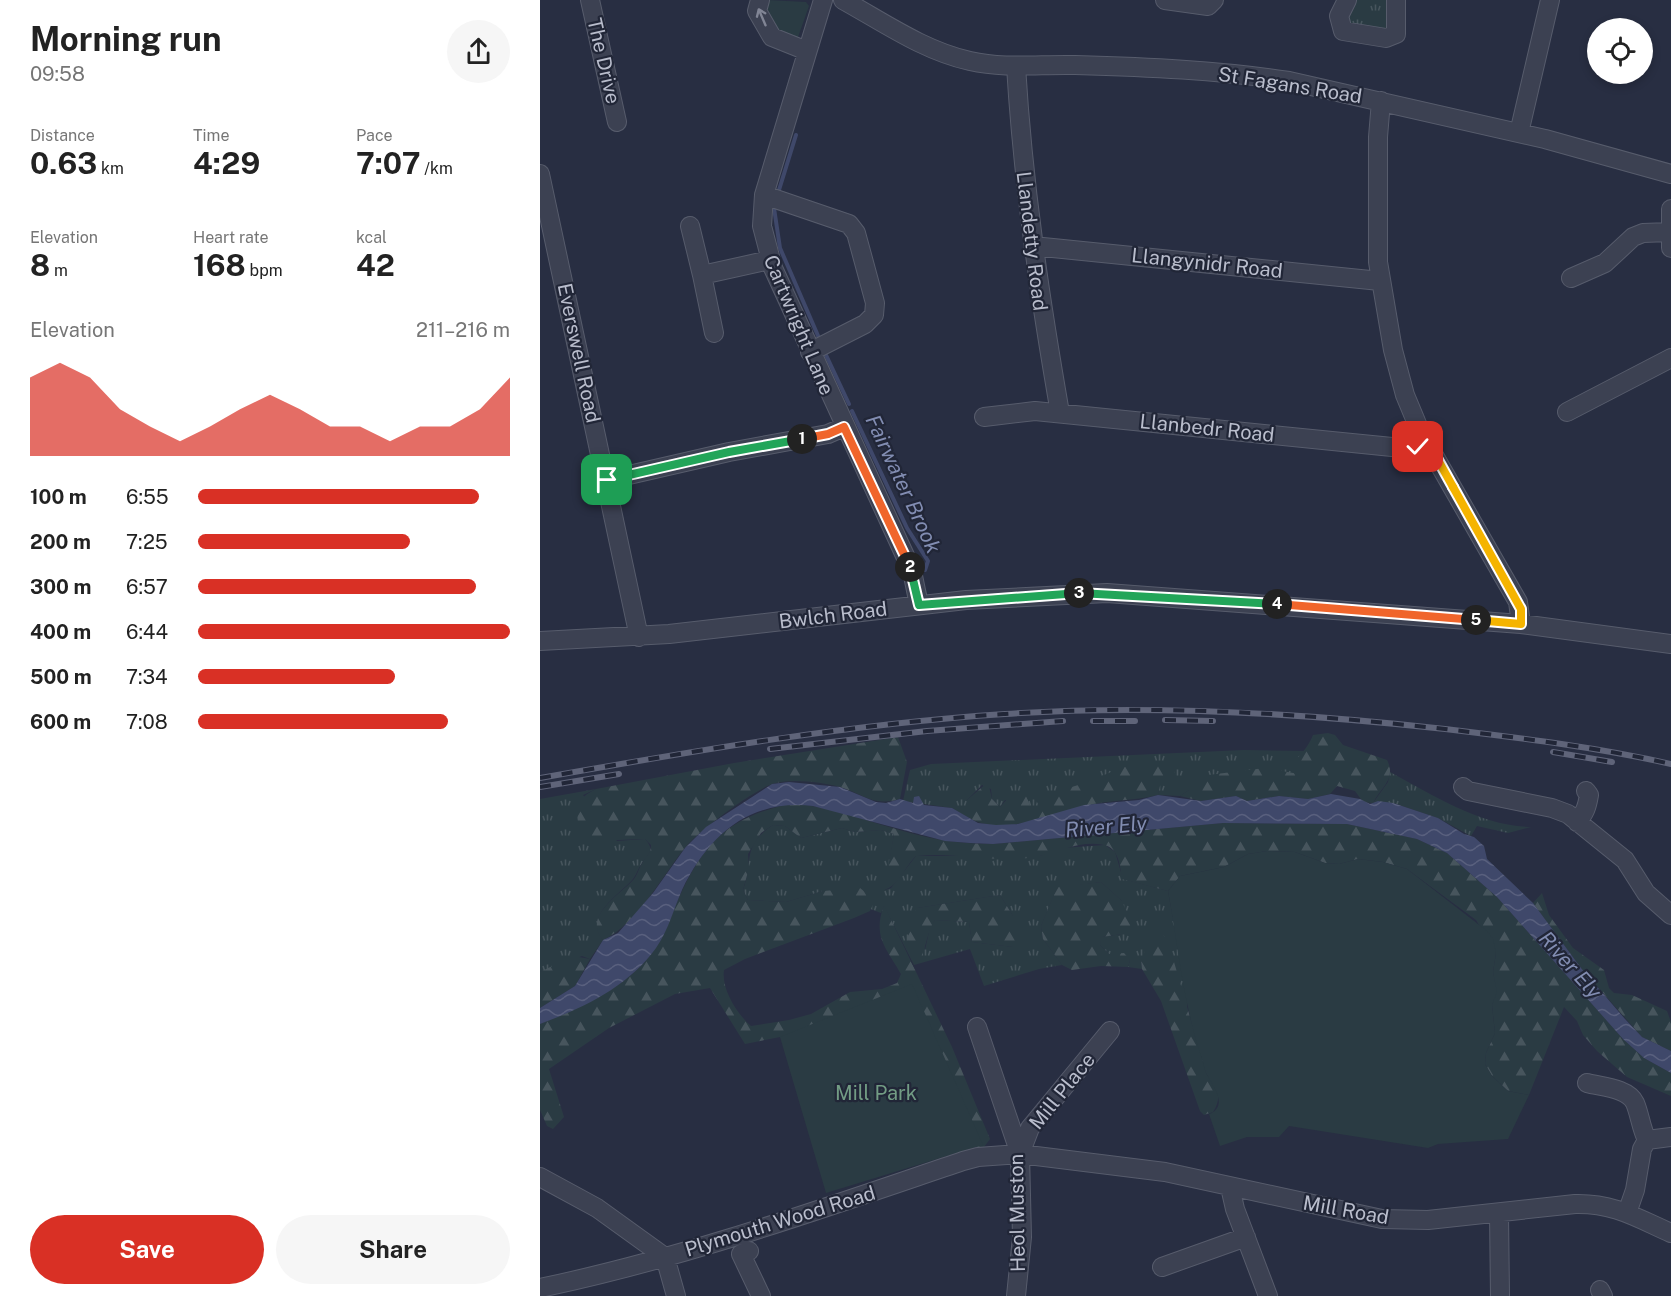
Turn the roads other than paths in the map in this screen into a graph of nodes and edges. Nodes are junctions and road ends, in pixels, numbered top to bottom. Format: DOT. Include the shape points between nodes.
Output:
graph roads {
  1 [pos="590,0"];
  2 [pos="760,0"];
  3 [pos="823,0"];
  4 [pos="843,0"];
  5 [pos="1165,0"];
  6 [pos="1214,0"];
  7 [pos="1347,0"];
  8 [pos="1396,0"];
  9 [pos="1550,0"];
  10 [pos="807,51"];
  11 [pos="1016,66"];
  12 [pos="1381,101"];
  13 [pos="618,122"];
  14 [pos="1519,133"];
  15 [pos="540,174"];
  16 [pos="1671,174"];
  17 [pos="764,195"];
  18 [pos="1671,209"];
  19 [pos="690,226"];
  20 [pos="1670,240"];
  21 [pos="1033,246"];
  22 [pos="770,260"];
  23 [pos="702,275"];
  24 [pos="1571,278"];
  25 [pos="1380,281"];
  26 [pos="714,333"];
  27 [pos="810,352"];
  28 [pos="1671,358"];
  29 [pos="1567,412"];
  30 [pos="1060,414"];
  31 [pos="984,417"];
  32 [pos="844,427"];
  33 [pos="1428,442"];
  34 [pos="607,480"];
  35 [pos="919,605"];
  36 [pos="1521,624"];
  37 [pos="639,637"];
  38 [pos="540,641"];
  39 [pos="1671,644"];
  40 [pos="1463,787"];
  41 [pos="1586,791"];
  42 [pos="1577,822"];
  43 [pos="1671,915"];
  44 [pos="977,1027"];
  45 [pos="1110,1031"];
  46 [pos="1587,1083"];
  47 [pos="1671,1137"];
  48 [pos="1647,1140"];
  49 [pos="1020,1154"];
  50 [pos="540,1177"];
  51 [pos="1230,1187"];
  52 [pos="1499,1213"];
  53 [pos="1627,1213"];
  54 [pos="1671,1233"];
  55 [pos="1246,1237"];
  56 [pos="749,1251"];
  57 [pos="665,1257"];
  58 [pos="1162,1268"];
  59 [pos="540,1288"];
  60 [pos="675,1296"];
  61 [pos="761,1296"];
  62 [pos="1016,1296"];
  63 [pos="1268,1296"];
  64 [pos="1500,1296"];
  1 -- 13 [label="street, The Drive"];
  10 -- 2 [label="street, one-way" via="772,37 757,11"];
  3 -- 10 [label="street, Cartwright Lane"];
  4 -- 11 [label="street, St Fagans Road" via="954,57"];
  5 -- 6 [label="street" via="1202,7"];
  7 -- 8 [label="street" via="1339,22 1343,31 1386,38 1396,34"];
  9 -- 14 [label="street"];
  10 -- 17 [label="street, Cartwright Lane"];
  11 -- 12 [label="street, St Fagans Road" via="1073,65 1250,75"];
  11 -- 21 [label="street, Llandetty Road" via="1021,155"];
  12 -- 14 [label="street, St Fagans Road"];
  12 -- 25 [label="street" via="1377,214"];
  14 -- 16 [label="street, St Fagans Road"];
  15 -- 34 [label="street, Everswell Road"];
  17 -- 22 [label="street, Cartwright Lane" via="762,226"];
  17 -- 27 [label="street" via="849,224 856,233 875,303 874,315 865,324"];
  18 -- 20 [label="street"];
  19 -- 23 [label="street"];
  20 -- 24 [label="street" via="1643,233 1633,237 1605,263"];
  21 -- 25 [label="street, Llangynidr Road"];
  21 -- 30 [label="street, Llandetty Road"];
  22 -- 23 [label="street"];
  22 -- 27 [label="street, Cartwright Lane"];
  23 -- 26 [label="street"];
  25 -- 33 [label="street" via="1405,395"];
  27 -- 32 [label="street, Cartwright Lane"];
  28 -- 29 [label="street"];
  30 -- 31 [label="street, Llanbedr Road" via="1035,411"];
  30 -- 33 [label="street, Llanbedr Road" via="1412,449"];
  32 -- 34 [label="street" via="828,434"];
  32 -- 35 [label="street, Cartwright Lane" via="912,571"];
  33 -- 36 [label="street" via="1518,602"];
  34 -- 37 [label="street, Everswell Road"];
  35 -- 36 [label="street, Bwlch Road" via="1044,594 1107,593"];
  35 -- 37 [label="street, Bwlch Road"];
  36 -- 39 [label="street, Bwlch Road"];
  37 -- 38 [label="street, Bwlch Road"];
  40 -- 42 [label="street" via="1552,808"];
  41 -- 42 [label="street" via="1586,812"];
  42 -- 43 [label="street" via="1625,860 1646,893"];
  44 -- 49 [label="street, Heol Muston"];
  45 -- 49 [label="street, Mill Place" via="1030,1128"];
  46 -- 48 [label="street" via="1631,1098"];
  47 -- 48 [label="street"];
  48 -- 53 [label="street"];
  49 -- 51 [label="street, Mill Road" via="1165,1172"];
  49 -- 57 [label="street, Plymouth Wood Road" via="963,1161"];
  49 -- 62 [label="street, Heol Muston" via="1022,1237"];
  50 -- 57 [label="street" via="597,1208"];
  51 -- 52 [label="street, Mill Road" via="1382,1219 1428,1220"];
  51 -- 55 [label="street"];
  52 -- 53 [label="street, Mill Road" via="1593,1204"];
  52 -- 64 [label="street"];
  53 -- 54 [label="street, Mill Road"];
  55 -- 58 [label="street"];
  55 -- 63 [label="street"];
  56 -- 61 [label="street" via="741,1254"];
  57 -- 59 [label="street, Plymouth Wood Road"];
  57 -- 60 [label="street"];
}
